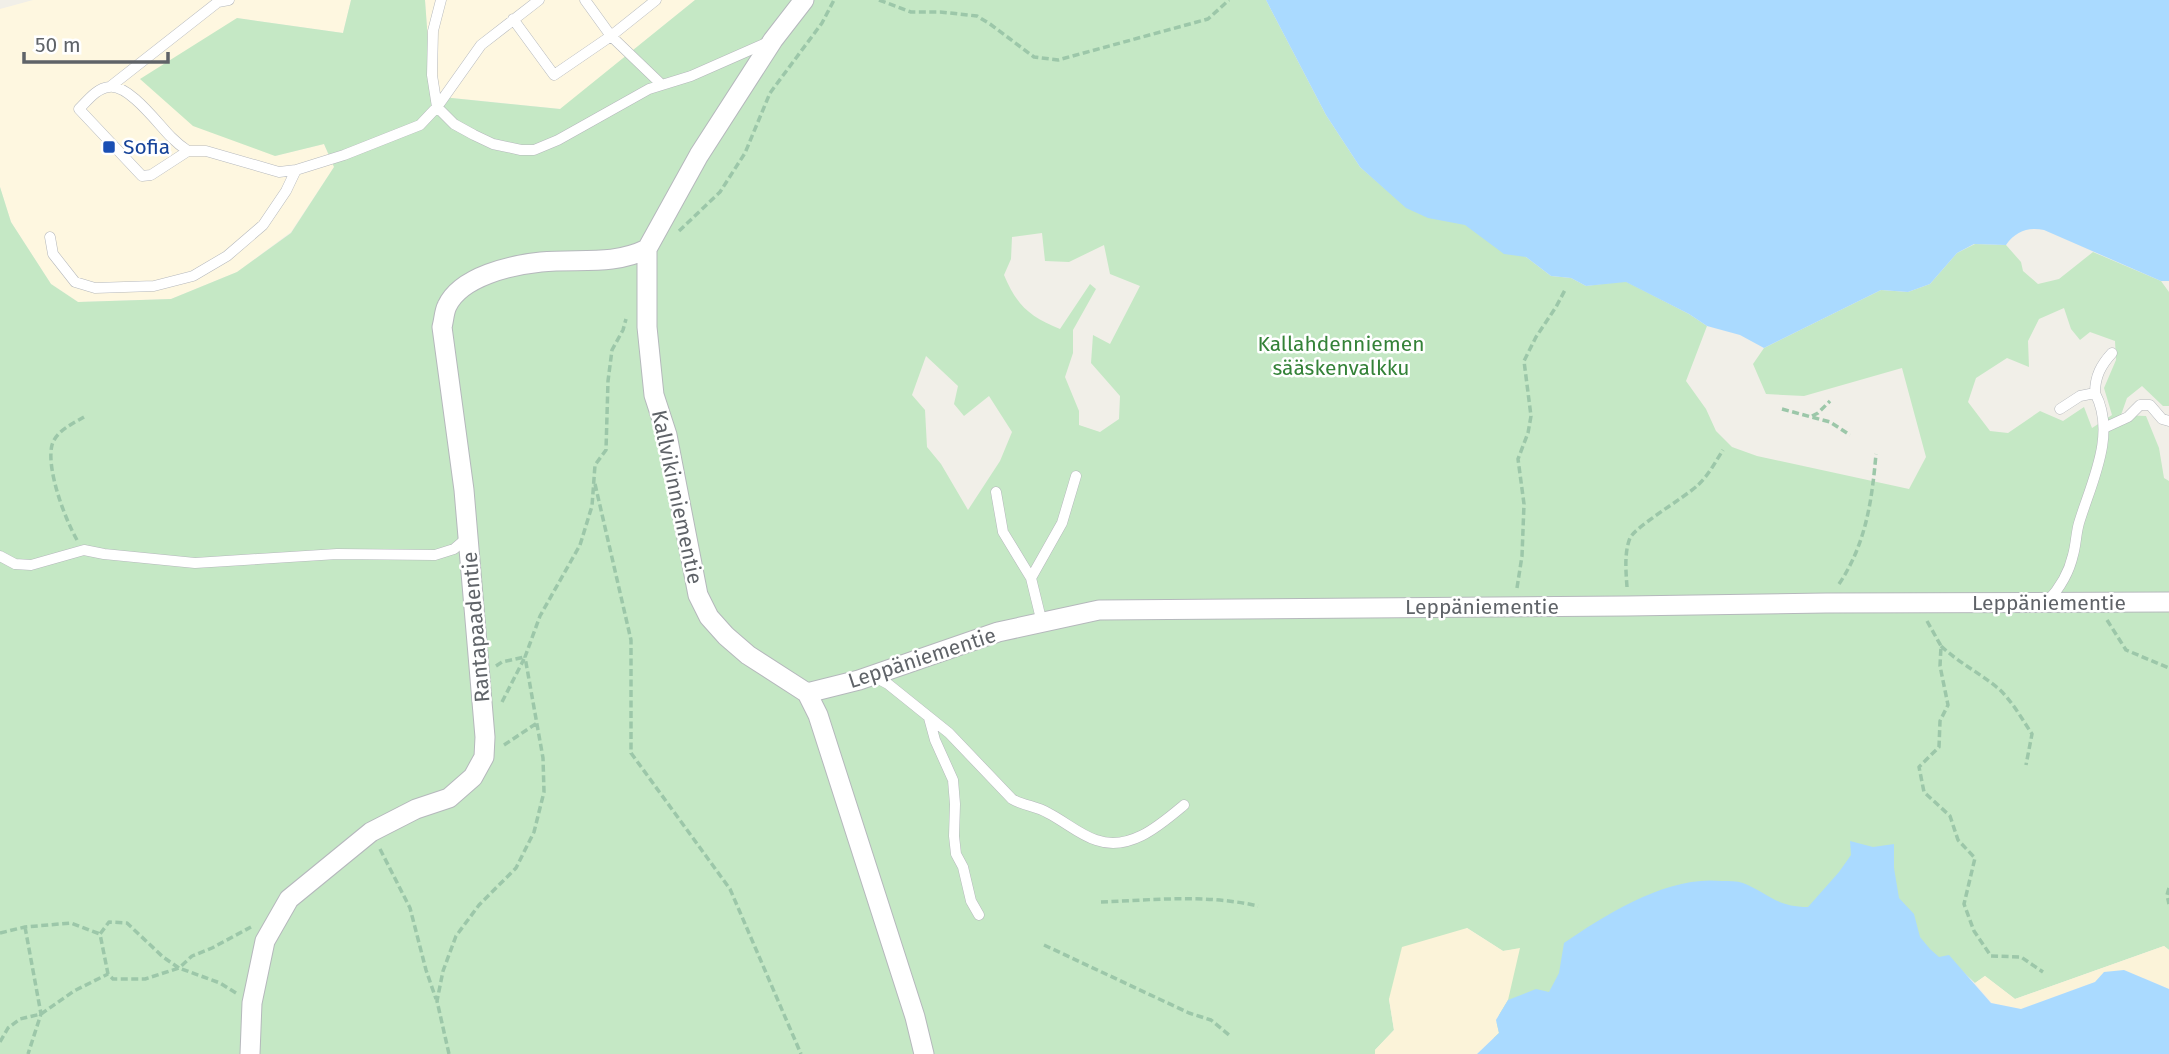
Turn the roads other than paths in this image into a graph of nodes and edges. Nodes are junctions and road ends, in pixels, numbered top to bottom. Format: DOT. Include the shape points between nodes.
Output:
graph roads {
  1 [pos="229,0"];
  2 [pos="441,0"];
  3 [pos="539,0"];
  4 [pos="585,0"];
  5 [pos="656,0"];
  6 [pos="804,0"];
  7 [pos="513,19"];
  8 [pos="611,36"];
  9 [pos="773,40"];
  10 [pos="661,85"];
  11 [pos="111,86"];
  12 [pos="437,107"];
  13 [pos="188,151"];
  14 [pos="296,170"];
  15 [pos="50,237"];
  16 [pos="647,249"];
  17 [pos="2112,353"];
  18 [pos="2095,393"];
  19 [pos="2060,409"];
  20 [pos="2169,421"];
  21 [pos="2104,428"];
  22 [pos="1076,476"];
  23 [pos="996,492"];
  24 [pos="468,537"];
  25 [pos="0,556"];
  26 [pos="1031,578"];
  27 [pos="2169,602"];
  28 [pos="2047,603"];
  29 [pos="1042,623"];
  30 [pos="873,675"];
  31 [pos="807,693"];
  32 [pos="929,717"];
  33 [pos="1184,805"];
  34 [pos="979,915"];
  35 [pos="250,1054"];
  36 [pos="924,1054"];
  1 -- 11 [label="lane" via="218,2"];
  2 -- 12 [label="lane" via="433,31"];
  3 -- 7 [label="lane"];
  4 -- 8 [label="lane"];
  5 -- 8 [label="lane"];
  6 -- 9 [label="street, Kallvikinniementie"];
  7 -- 8 [label="lane" via="554,75"];
  7 -- 12 [label="lane" via="481,45"];
  8 -- 10 [label="lane"];
  9 -- 10 [label="lane"];
  9 -- 16 [label="street, Kallvikinniementie" via="699,155"];
  10 -- 12 [label="lane" via="534,150 493,144 454,124"];
  11 -- 13 [label="lane" via="140,104"];
  11 -- 13 [label="lane" via="100,89 79,109 142,176"];
  12 -- 14 [label="lane" via="421,125"];
  13 -- 14 [label="lane" via="206,151 279,172"];
  14 -- 15 [label="lane" via="263,225 227,256 193,276 154,286 95,288 75,282 53,254"];
  16 -- 24 [label="street, Rantapaadentie" via="631,257 598,262 542,262 498,271 458,291 447,306 442,327"];
  16 -- 31 [label="street, Kallvikinniementie" via="647,327 654,395 667,435 698,596 726,636"];
  17 -- 18 [label="lane" via="2095,380"];
  18 -- 19 [label="lane" via="2080,396"];
  18 -- 21 [label="lane"];
  20 -- 21 [label="lane" via="2150,405 2140,405 2128,417"];
  21 -- 28 [label="lane" via="2073,558"];
  22 -- 26 [label="lane" via="1062,523"];
  23 -- 26 [label="lane" via="1003,533"];
  24 -- 25 [label="lane" via="454,549 435,555 337,554 195,563 84,550 31,565 15,564"];
  24 -- 35 [label="street, Rantapaadentie" via="484,757 473,778 450,798 371,832 289,900 265,941 252,1003"];
  26 -- 29 [label="lane"];
  27 -- 28 [label="street, Leppäniementie"];
  28 -- 29 [label="street, Leppäniementie" via="1099,610"];
  29 -- 30 [label="street, Leppäniementie" via="998,632"];
  30 -- 31 [label="street, Leppäniementie"];
  30 -- 32 [label="lane"];
  31 -- 36 [label="street" via="818,715"];
  32 -- 33 [label="lane" via="1012,799 1042,809 1096,840 1118,844 1139,837"];
  32 -- 34 [label="lane" via="934,740 953,780 956,854"];
}
